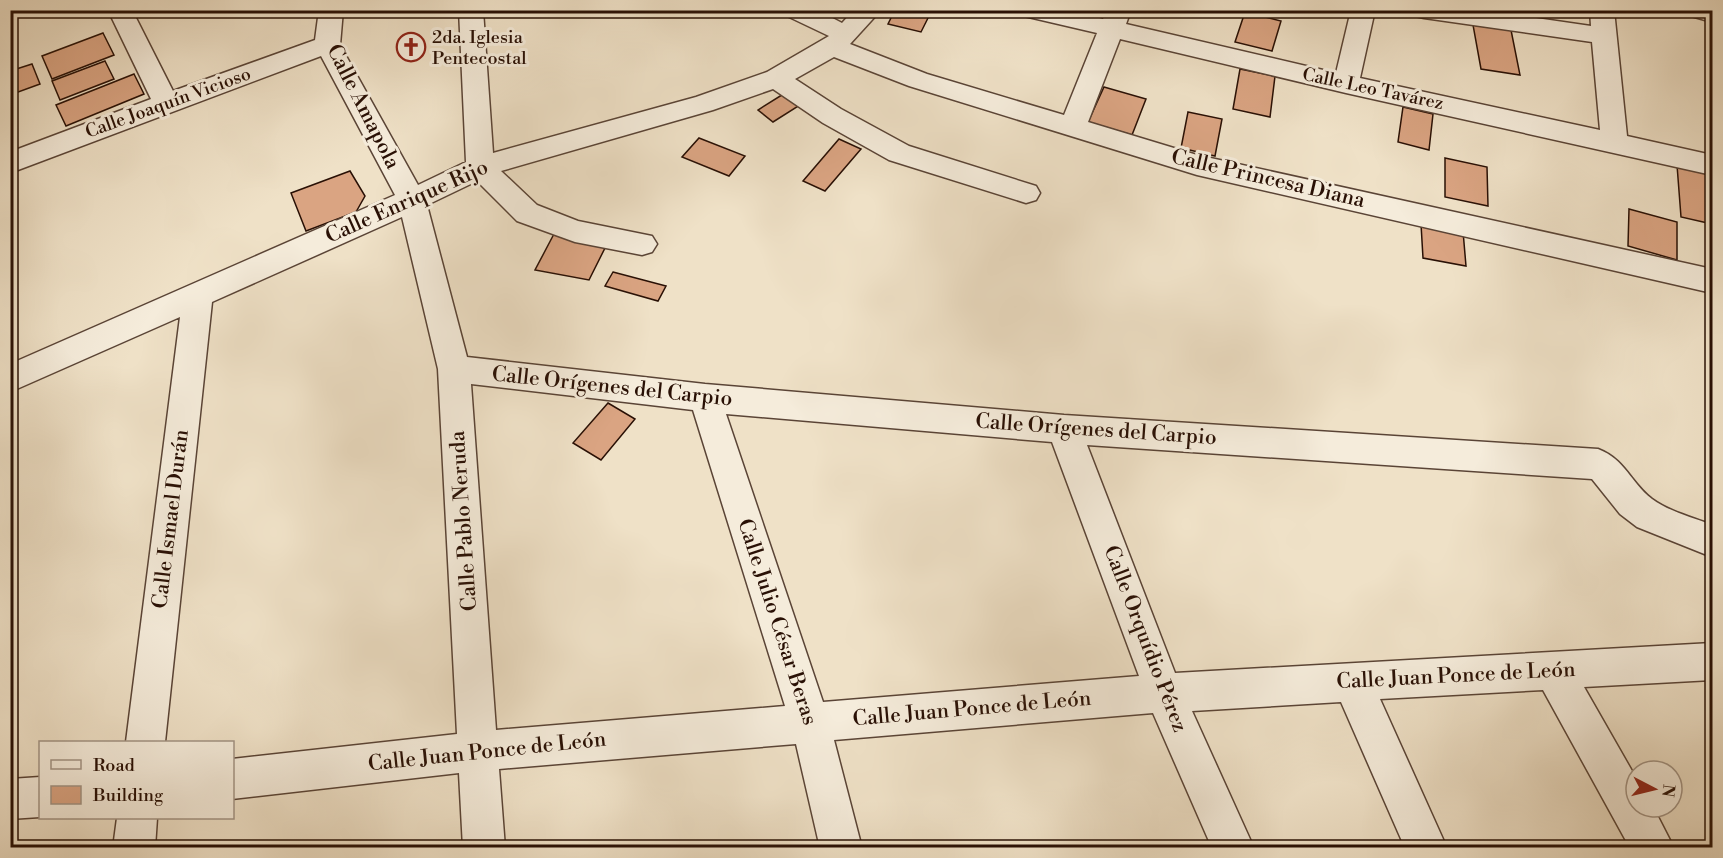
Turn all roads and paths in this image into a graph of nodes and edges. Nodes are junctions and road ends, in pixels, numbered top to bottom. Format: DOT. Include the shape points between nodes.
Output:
graph roads {
  1 [pos="120,10"];
  2 [pos="331,10"];
  3 [pos="471,10"];
  4 [pos="796,10"];
  5 [pos="869,10"];
  6 [pos="1033,10"];
  7 [pos="1363,10"];
  8 [pos="1424,10"];
  9 [pos="1602,10"];
  10 [pos="1700,10"];
  11 [pos="1713,14"];
  12 [pos="1115,20"];
  13 [pos="1604,36"];
  14 [pos="839,40"];
  15 [pos="327,45"];
  16 [pos="776,78"];
  17 [pos="1346,84"];
  18 [pos="166,103"];
  19 [pos="1073,126"];
  20 [pos="1614,142"];
  21 [pos="10,163"];
  22 [pos="1713,165"];
  23 [pos="480,167"];
  24 [pos="1026,193"];
  25 [pos="412,200"];
  26 [pos="642,244"];
  27 [pos="1713,281"];
  28 [pos="198,296"];
  29 [pos="454,369"];
  30 [pos="10,379"];
  31 [pos="705,398"];
  32 [pos="1064,429"];
  33 [pos="1713,541"];
  34 [pos="1713,661"];
  35 [pos="1553,670"];
  36 [pos="1353,682"];
  37 [pos="1164,693"];
  38 [pos="810,722"];
  39 [pos="145,741"];
  40 [pos="479,751"];
  41 [pos="234,779"];
  42 [pos="39,797"];
  43 [pos="10,799"];
  44 [pos="137,819"];
  45 [pos="134,848"];
  46 [pos="484,848"];
  47 [pos="841,848"];
  48 [pos="1233,848"];
  49 [pos="1426,848"];
  50 [pos="1653,848"];
  1 -- 18 [label="street"];
  2 -- 15 [label="street, Calle Amapola"];
  3 -- 23 [label="street"];
  4 -- 14 [label="street, Calle Princesa Diana"];
  5 -- 14 [label="street, Calle Enrique Rijo"];
  6 -- 12 [label="street, Calle Leo Tavárez"];
  7 -- 17 [label="street"];
  8 -- 13 [label="street"];
  9 -- 13 [label="street"];
  10 -- 11 [label="street"];
  12 -- 17 [label="street, Calle Leo Tavárez"];
  12 -- 19 [label="street"];
  13 -- 20 [label="street"];
  14 -- 16 [label="street, Calle Enrique Rijo"];
  14 -- 19 [label="street, Calle Princesa Diana" via="918,80"];
  15 -- 18 [label="street, Calle Joaquín Vicioso"];
  15 -- 25 [label="street, Calle Amapola"];
  16 -- 23 [label="street, Calle Enrique Rijo" via="704,104"];
  16 -- 24 [label="street" via="832,116 899,153"];
  17 -- 20 [label="street, Calle Leo Tavárez"];
  18 -- 21 [label="street, Calle Joaquín Vicioso"];
  19 -- 27 [label="street, Calle Princesa Diana" via="1197,165"];
  20 -- 22 [label="street, Calle Leo Tavárez"];
  23 -- 25 [label="street, Calle Enrique Rijo"];
  23 -- 26 [label="street" via="527,213 575,231"];
  25 -- 28 [label="street, Calle Enrique Rijo"];
  25 -- 29 [label="street, Calle Pablo Neruda"];
  28 -- 30 [label="street, Calle Enrique Rijo"];
  28 -- 39 [label="street, Calle Ismael Durán"];
  29 -- 31 [label="street, Calle Orígenes del Carpio"];
  29 -- 40 [label="street, Calle Pablo Neruda"];
  31 -- 32 [label="street, Calle Orígenes del Carpio"];
  31 -- 38 [label="street, Calle Julio César Beras"];
  32 -- 33 [label="street, Calle Orígenes del Carpio" via="1598,464 1608,469 1631,502 1647,515"];
  32 -- 37 [label="street, Calle Orquídio Pérez"];
  34 -- 35 [label="street, Calle Juan Ponce de León"];
  35 -- 36 [label="street, Calle Juan Ponce de León"];
  35 -- 50 [label="street"];
  36 -- 37 [label="street, Calle Juan Ponce de León"];
  36 -- 49 [label="street"];
  37 -- 38 [label="street, Calle Juan Ponce de León"];
  37 -- 48 [label="street, Calle Orquídio Pérez"];
  38 -- 40 [label="street, Calle Juan Ponce de León"];
  38 -- 47 [label="street, Calle Julio César Beras"];
  40 -- 41 [label="street, Calle Juan Ponce de León"];
  40 -- 46 [label="street, Calle Pablo Neruda"];
  42 -- 43 [label="street"];
  44 -- 45 [label="street"];
}
